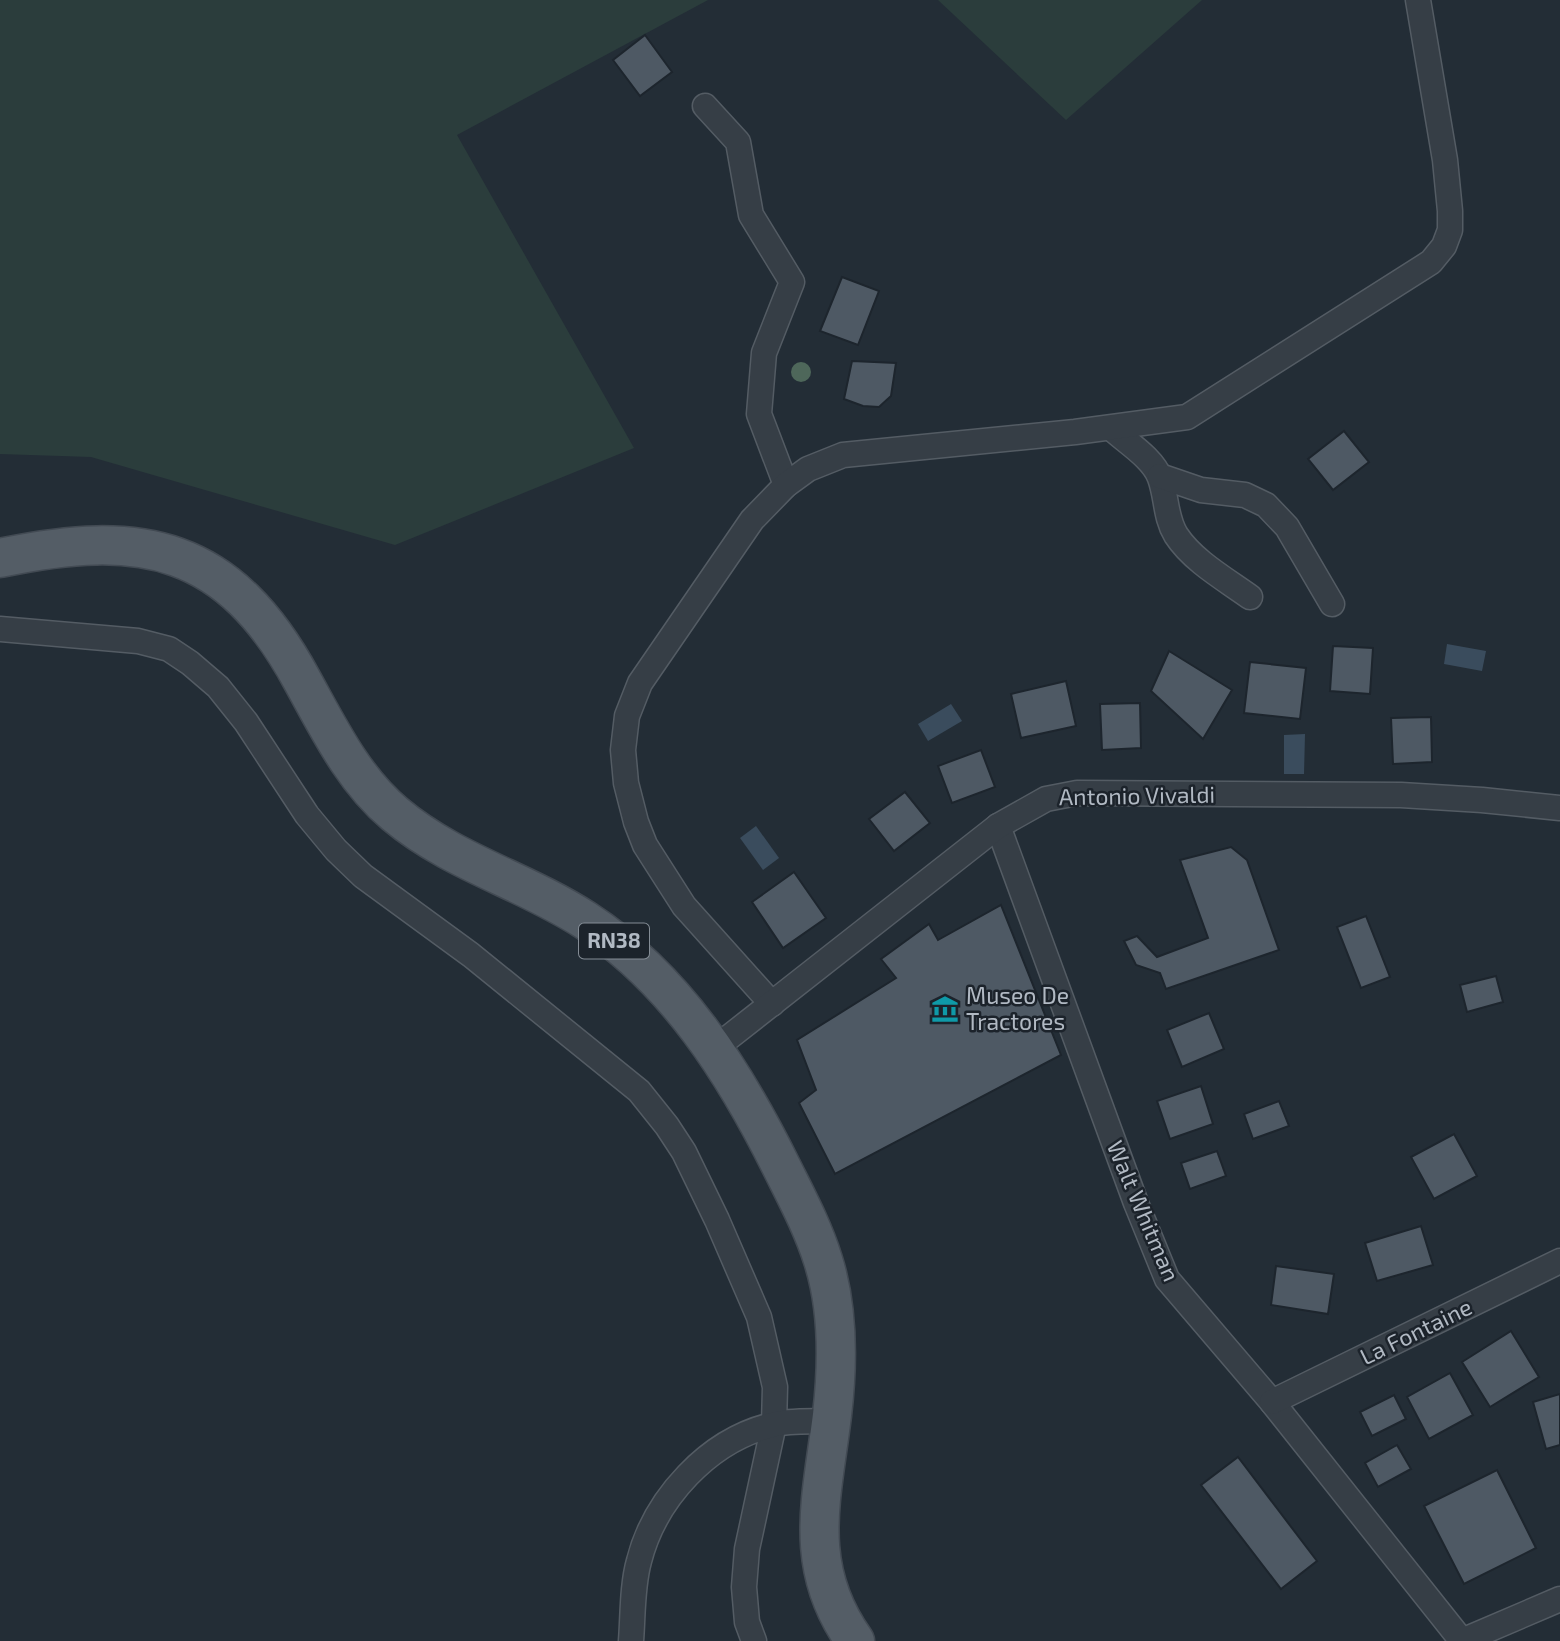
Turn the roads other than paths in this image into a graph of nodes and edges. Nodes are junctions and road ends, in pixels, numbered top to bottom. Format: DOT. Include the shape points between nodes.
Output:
graph roads {
  1 [pos="1418,0"];
  2 [pos="705,106"];
  3 [pos="1111,428"];
  4 [pos="1160,476"];
  5 [pos="786,485"];
  6 [pos="0,558"];
  7 [pos="1250,597"];
  8 [pos="1332,604"];
  9 [pos="0,629"];
  10 [pos="1560,808"];
  11 [pos="998,826"];
  12 [pos="772,1004"];
  13 [pos="714,1049"];
  14 [pos="1560,1261"];
  15 [pos="1272,1402"];
  16 [pos="831,1422"];
  17 [pos="774,1424"];
  18 [pos="1560,1599"];
  19 [pos="631,1641"];
  20 [pos="754,1641"];
  21 [pos="855,1641"];
  22 [pos="1462,1641"];
  1 -- 3 [label="street" via="1445,160 1450,230 1444,246 1431,262 1187,418"];
  2 -- 5 [label="street" via="738,142 751,215 792,282 764,353 759,414"];
  3 -- 4 [label="street"];
  3 -- 5 [label="street" via="843,455 808,469"];
  4 -- 7 [label="street" via="1177,536 1205,564"];
  4 -- 8 [label="street" via="1201,490 1245,495 1265,505 1287,527"];
  5 -- 12 [label="street" via="752,520 640,683 627,716 623,750 626,783 645,845 684,906"];
  6 -- 13 [label="main road, RN38" via="60,547 124,545 180,558 206,570 232,588 276,637 347,757 392,812 450,853 587,921 662,984"];
  9 -- 17 [label="street" via="138,641 169,649 190,663 218,687 307,815 363,876 471,955 639,1091 684,1152 759,1317 775,1387"];
  10 -- 11 [label="street, Antonio Vivaldi" via="1401,795 1077,793 1046,799"];
  11 -- 12 [label="street, Antonio Vivaldi"];
  11 -- 15 [label="street, Walt Whitman" via="1167,1279"];
  12 -- 13 [label="street, Antonio Vivaldi"];
  13 -- 16 [label="main road, RN38" via="773,1149 823,1261 835,1327"];
  14 -- 15 [label="street, La Fontaine"];
  15 -- 22 [label="street, Walt Whitman"];
  16 -- 17 [label="street"];
  16 -- 21 [label="main road, RN38" via="820,1497 821,1555 837,1611"];
  17 -- 19 [label="street" via="709,1455 658,1514 638,1563"];
  17 -- 20 [label="street" via="746,1561 747,1622"];
  18 -- 22 [label="street"];
}
